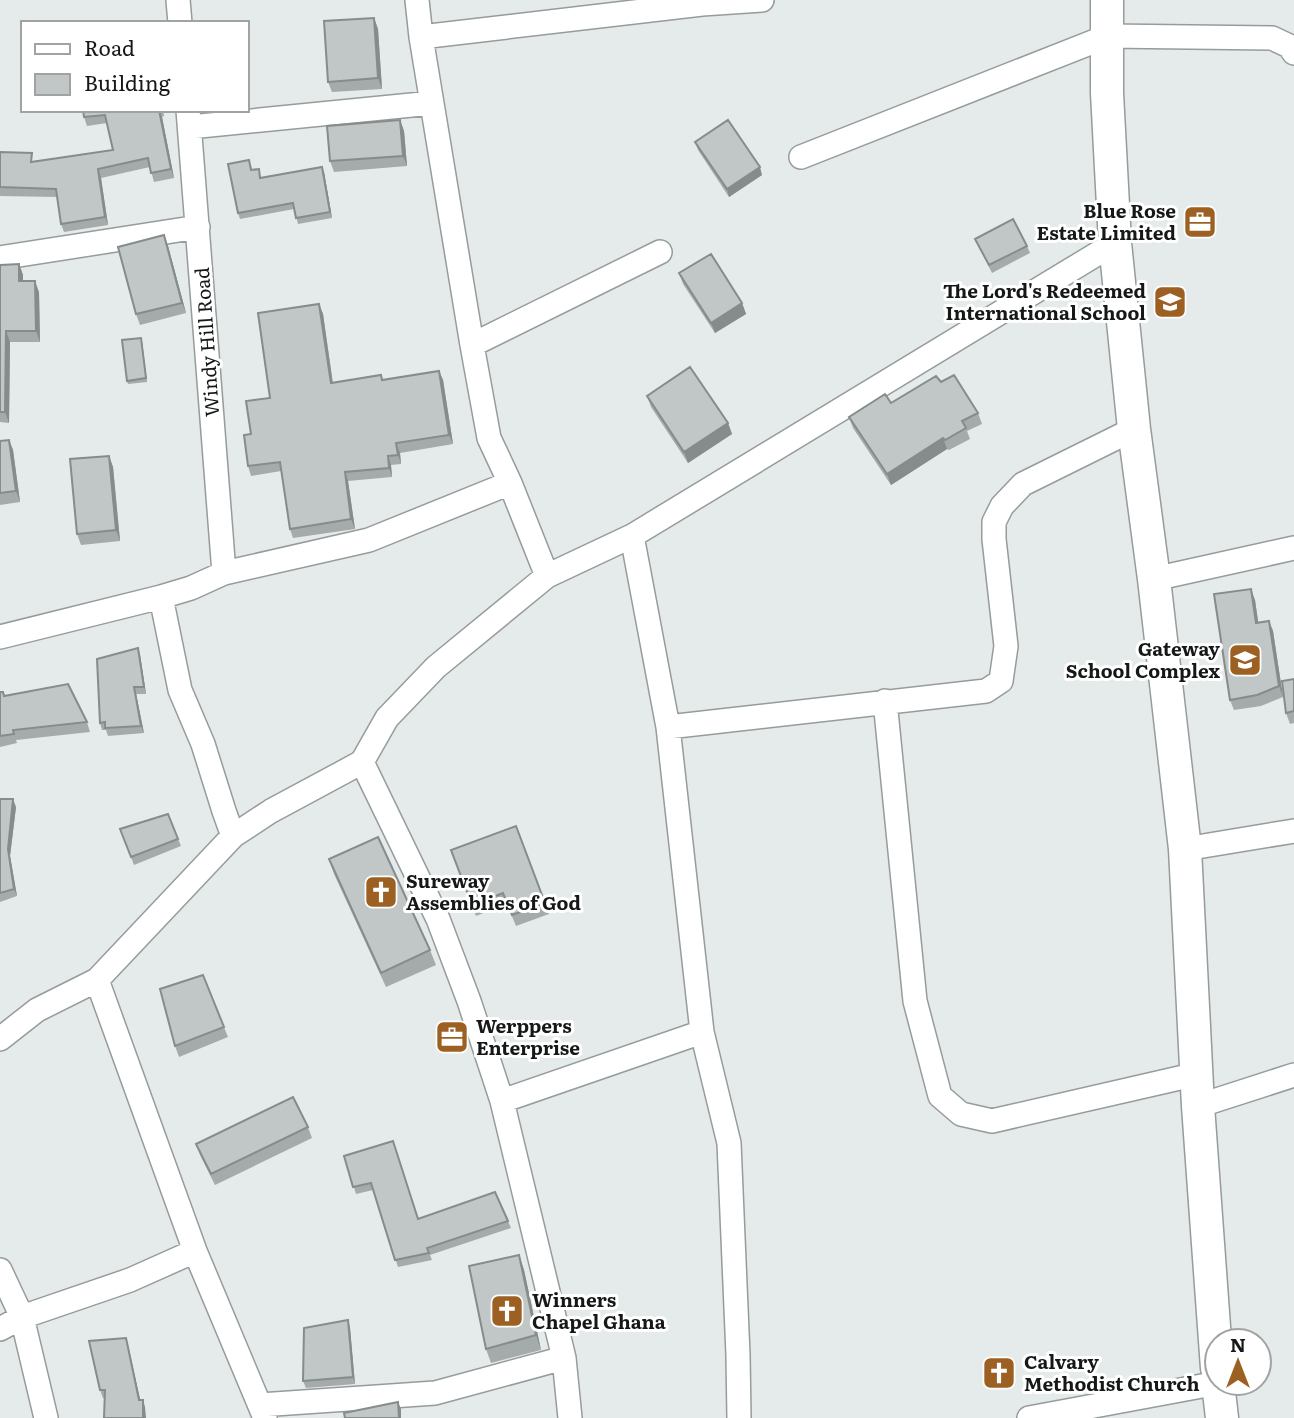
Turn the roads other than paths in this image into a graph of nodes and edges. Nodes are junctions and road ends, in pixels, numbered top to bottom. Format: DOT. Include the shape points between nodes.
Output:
graph roads {
  1 [pos="178,0"];
  2 [pos="417,0"];
  3 [pos="762,0"];
  4 [pos="1107,0"];
  5 [pos="702,2"];
  6 [pos="180,21"];
  7 [pos="1108,36"];
  8 [pos="421,37"];
  9 [pos="1294,53"];
  10 [pos="432,103"];
  11 [pos="189,118"];
  12 [pos="801,157"];
  13 [pos="198,227"];
  14 [pos="1115,243"];
  15 [pos="660,252"];
  16 [pos="0,258"];
  17 [pos="472,345"];
  18 [pos="1134,429"];
  19 [pos="510,483"];
  20 [pos="632,536"];
  21 [pos="1294,548"];
  22 [pos="223,573"];
  23 [pos="547,576"];
  24 [pos="1154,579"];
  25 [pos="161,597"];
  26 [pos="0,638"];
  27 [pos="885,701"];
  28 [pos="668,727"];
  29 [pos="362,762"];
  30 [pos="1294,831"];
  31 [pos="233,836"];
  32 [pos="1185,849"];
  33 [pos="97,980"];
  34 [pos="702,1032"];
  35 [pos="0,1039"];
  36 [pos="1197,1074"];
  37 [pos="1294,1075"];
  38 [pos="502,1101"];
  39 [pos="1198,1106"];
  40 [pos="195,1251"];
  41 [pos="0,1270"];
  42 [pos="22,1317"];
  43 [pos="1214,1327"];
  44 [pos="0,1329"];
  45 [pos="564,1358"];
  46 [pos="1203,1386"];
  47 [pos="1220,1397"];
  48 [pos="263,1412"];
  49 [pos="46,1418"];
  50 [pos="570,1418"];
  51 [pos="739,1418"];
  52 [pos="1029,1418"];
  53 [pos="1222,1418"];
  1 -- 6 [label="street"];
  2 -- 8 [label="street"];
  3 -- 5 [label="street"];
  4 -- 7 [label="street"];
  5 -- 8 [label="street"];
  7 -- 9 [label="street" via="1272,38"];
  7 -- 12 [label="street"];
  7 -- 14 [label="street"];
  8 -- 10 [label="street"];
  10 -- 11 [label="street"];
  10 -- 17 [label="street"];
  11 -- 13 [label="street, Windy Hill Road"];
  13 -- 16 [label="street"];
  13 -- 22 [label="street, Windy Hill Road"];
  14 -- 18 [label="street"];
  14 -- 20 [label="street"];
  15 -- 17 [label="street"];
  17 -- 19 [label="street" via="489,438"];
  18 -- 24 [label="street"];
  18 -- 27 [label="street" via="1023,484 1002,506 994,522 1006,646 1001,681 986,691"];
  19 -- 22 [label="street" via="369,540"];
  19 -- 23 [label="street"];
  20 -- 23 [label="street"];
  20 -- 28 [label="street"];
  21 -- 24 [label="street"];
  22 -- 25 [label="street"];
  23 -- 29 [label="street" via="436,667 387,718"];
  24 -- 32 [label="street"];
  25 -- 26 [label="street"];
  25 -- 31 [label="street" via="180,691"];
  27 -- 28 [label="street"];
  27 -- 36 [label="street" via="915,1001 940,1096 961,1114 992,1121"];
  28 -- 34 [label="street"];
  29 -- 31 [label="street"];
  29 -- 38 [label="street" via="438,919"];
  30 -- 32 [label="street"];
  31 -- 33 [label="street"];
  32 -- 36 [label="street"];
  33 -- 35 [label="street" via="37,1010"];
  33 -- 40 [label="street"];
  34 -- 38 [label="street"];
  34 -- 51 [label="street" via="729,1143"];
  36 -- 39 [label="street"];
  37 -- 39 [label="street"];
  38 -- 45 [label="street"];
  39 -- 43 [label="street"];
  40 -- 42 [label="street" via="130,1280"];
  40 -- 48 [label="street"];
  41 -- 42 [label="street"];
  42 -- 44 [label="street"];
  42 -- 49 [label="street"];
  45 -- 48 [label="street" via="435,1393"];
  45 -- 50 [label="street"];
  46 -- 52 [label="street"];
  47 -- 53 [label="street"];
}
